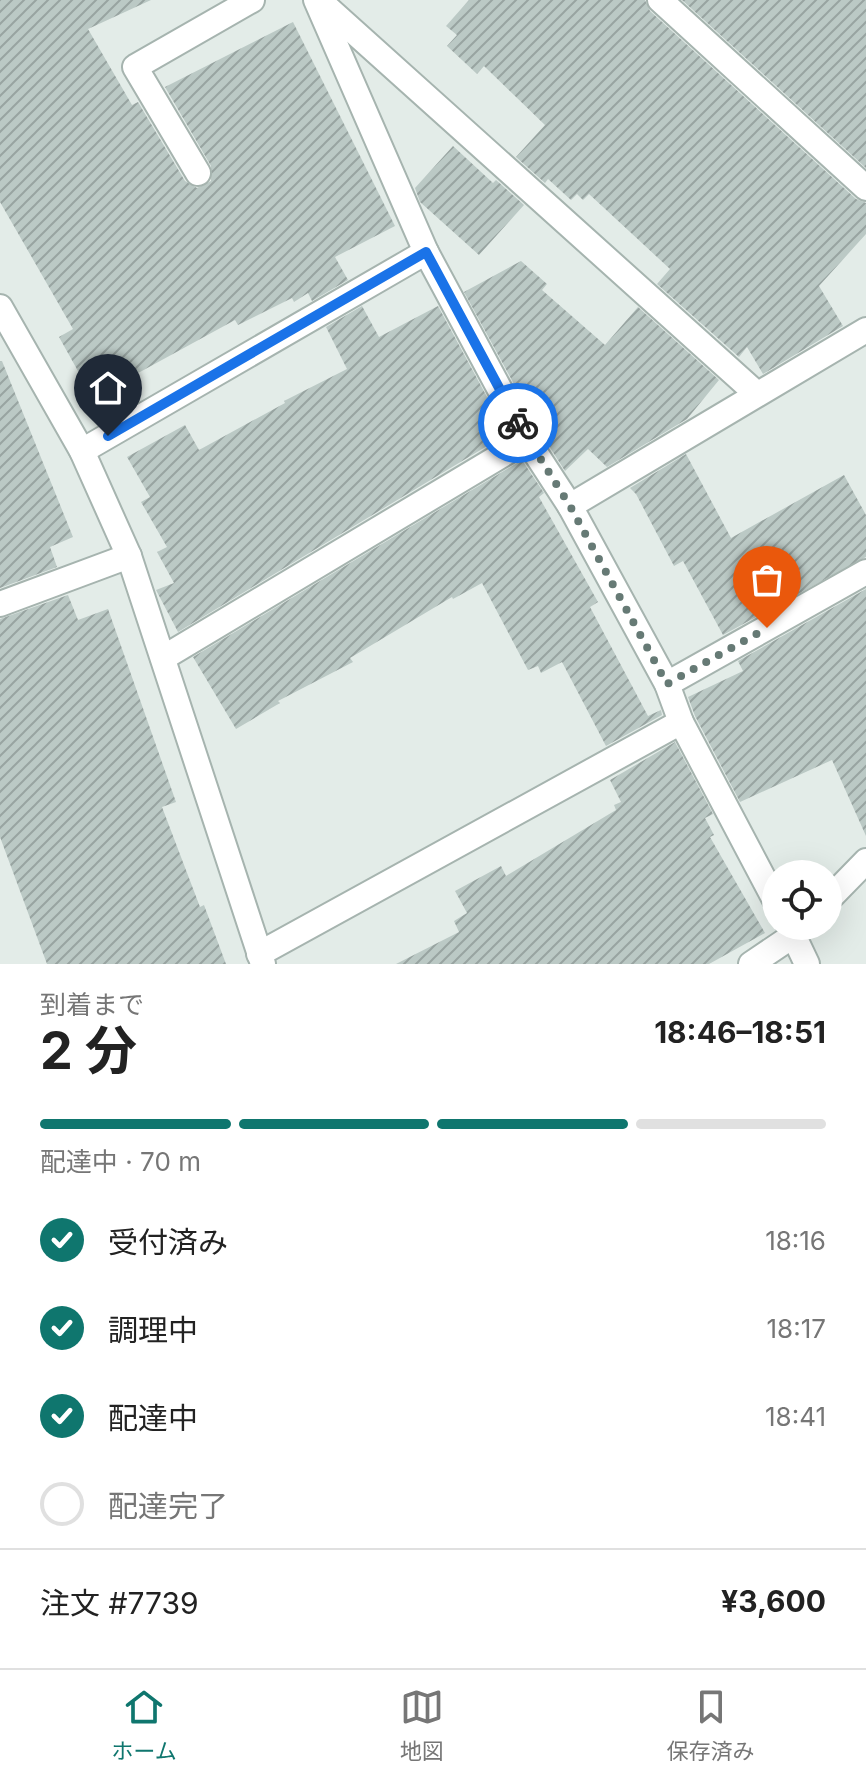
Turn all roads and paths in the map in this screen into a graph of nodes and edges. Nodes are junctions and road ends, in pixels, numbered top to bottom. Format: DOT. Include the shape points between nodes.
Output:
graph roads {
  1 [pos="252,0"];
  2 [pos="317,0"];
  3 [pos="660,0"];
  4 [pos="198,173"];
  5 [pos="866,188"];
  6 [pos="426,252"];
  7 [pos="0,307"];
  8 [pos="866,330"];
  9 [pos="757,394"];
  10 [pos="527,440"];
  11 [pos="82,451"];
  12 [pos="570,506"];
  13 [pos="129,556"];
  14 [pos="866,572"];
  15 [pos="0,604"];
  16 [pos="163,658"];
  17 [pos="667,684"];
  18 [pos="681,722"];
  19 [pos="866,861"];
  20 [pos="762,875"];
  21 [pos="842,886"];
  22 [pos="781,940"];
  23 [pos="799,940"];
  24 [pos="261,959"];
  25 [pos="751,964"];
  26 [pos="807,964"];
  1 -- 4 [label="street" via="135,67"];
  2 -- 6 [label="street"];
  2 -- 9 [label="street"];
  3 -- 5 [label="street"];
  6 -- 10 [label="street"];
  6 -- 11 [label="street"];
  7 -- 11 [label="street"];
  8 -- 9 [label="street"];
  9 -- 12 [label="street"];
  10 -- 12 [label="street"];
  10 -- 16 [label="street"];
  11 -- 13 [label="street"];
  12 -- 17 [label="street"];
  13 -- 15 [label="street"];
  13 -- 16 [label="street"];
  14 -- 17 [label="street"];
  16 -- 24 [label="street"];
  17 -- 18 [label="street"];
  18 -- 20 [label="street"];
  18 -- 24 [label="street"];
  19 -- 21 [label="street"];
  22 -- 25 [label="street"];
  23 -- 26 [label="street"];
}
